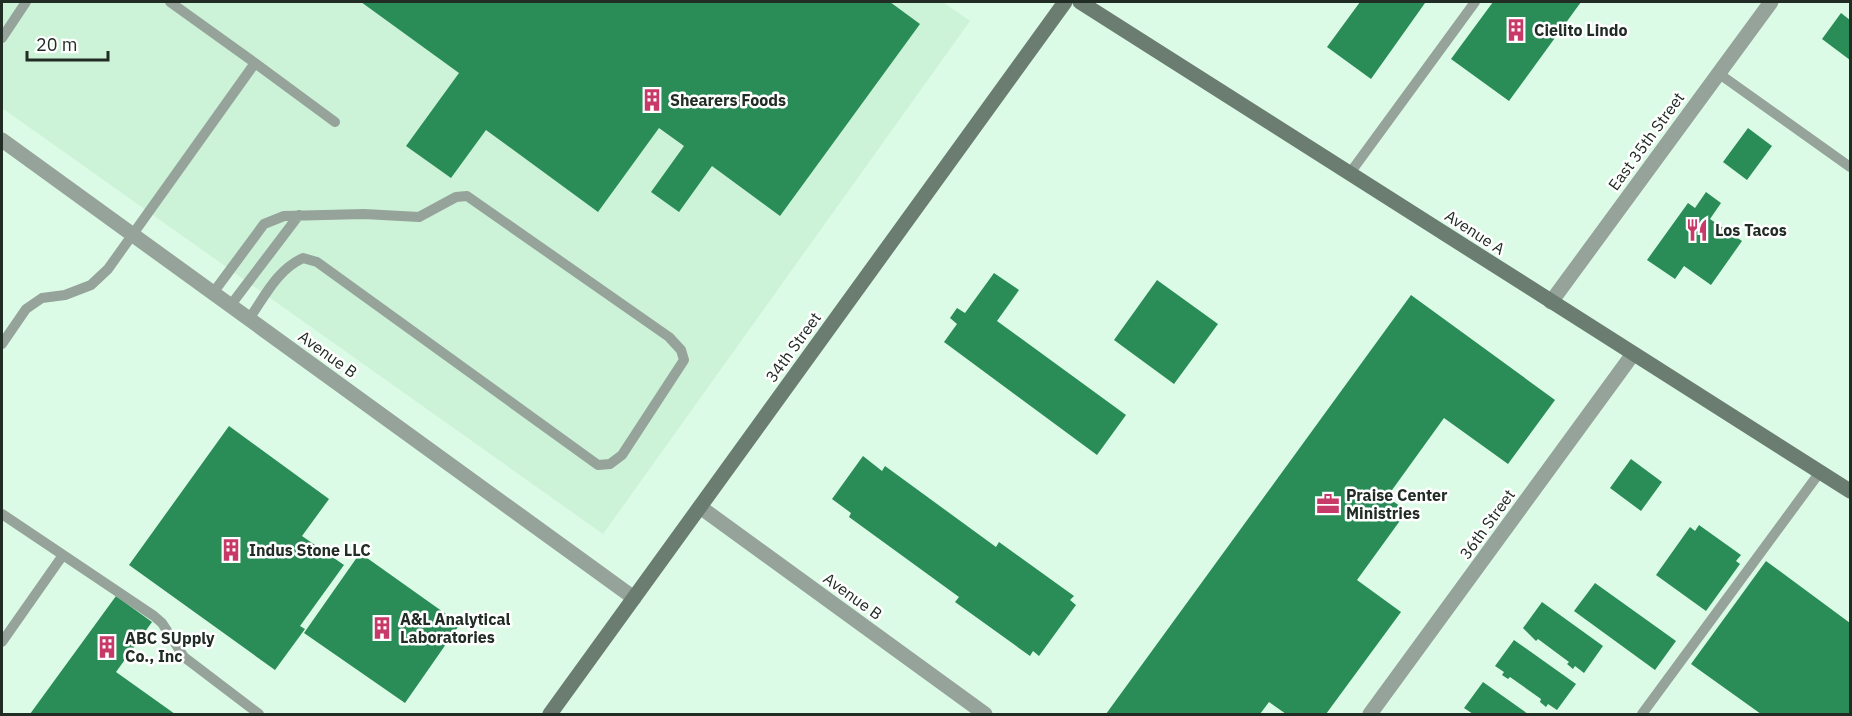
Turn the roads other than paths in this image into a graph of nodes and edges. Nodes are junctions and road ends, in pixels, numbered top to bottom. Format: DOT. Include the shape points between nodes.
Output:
graph roads {
  1 [pos="26,2"];
  2 [pos="170,2"];
  3 [pos="1065,2"];
  4 [pos="1080,2"];
  5 [pos="1475,2"];
  6 [pos="1771,2"];
  7 [pos="2,38"];
  8 [pos="255,63"];
  9 [pos="1718,74"];
  10 [pos="334,122"];
  11 [pos="2,140"];
  12 [pos="1851,167"];
  13 [pos="1350,173"];
  14 [pos="299,215"];
  15 [pos="132,235"];
  16 [pos="213,293"];
  17 [pos="1551,302"];
  18 [pos="230,306"];
  19 [pos="249,320"];
  20 [pos="2,344"];
  21 [pos="1632,354"];
  22 [pos="1820,472"];
  23 [pos="1851,492"];
  24 [pos="699,507"];
  25 [pos="2,514"];
  26 [pos="63,555"];
  27 [pos="634,598"];
  28 [pos="2,642"];
  29 [pos="259,714"];
  30 [pos="550,714"];
  31 [pos="985,714"];
  32 [pos="1370,714"];
  33 [pos="1642,714"];
  1 -- 7 [label="lane"];
  2 -- 8 [label="lane"];
  3 -- 24 [label="main road, 34th Street"];
  4 -- 13 [label="main road, Avenue A"];
  5 -- 13 [label="lane"];
  6 -- 9 [label="street, East 35th Street"];
  8 -- 10 [label="lane"];
  8 -- 15 [label="lane"];
  9 -- 12 [label="lane"];
  9 -- 17 [label="street, East 35th Street"];
  11 -- 15 [label="street, Avenue B"];
  13 -- 17 [label="main road, Avenue A"];
  14 -- 16 [label="lane" via="264,224"];
  14 -- 18 [label="lane"];
  14 -- 19 [label="lane" via="419,218 456,197 467,196 669,337 684,360 622,454 610,464 598,465 316,262 303,258 290,264"];
  15 -- 16 [label="street, Avenue B"];
  15 -- 20 [label="lane" via="108,269 91,285 42,298 26,309"];
  16 -- 18 [label="street, Avenue B"];
  17 -- 21 [label="main road, Avenue A"];
  18 -- 19 [label="street, Avenue B"];
  19 -- 27 [label="street, Avenue B"];
  21 -- 22 [label="main road, Avenue A"];
  21 -- 32 [label="street, 36th Street"];
  22 -- 23 [label="main road, Avenue A"];
  22 -- 33 [label="lane"];
  24 -- 27 [label="main road, 34th Street"];
  24 -- 31 [label="street, Avenue B"];
  25 -- 26 [label="lane"];
  26 -- 28 [label="lane"];
  26 -- 29 [label="lane" via="154,616 183,657"];
  27 -- 30 [label="main road, 34th Street"];
}
